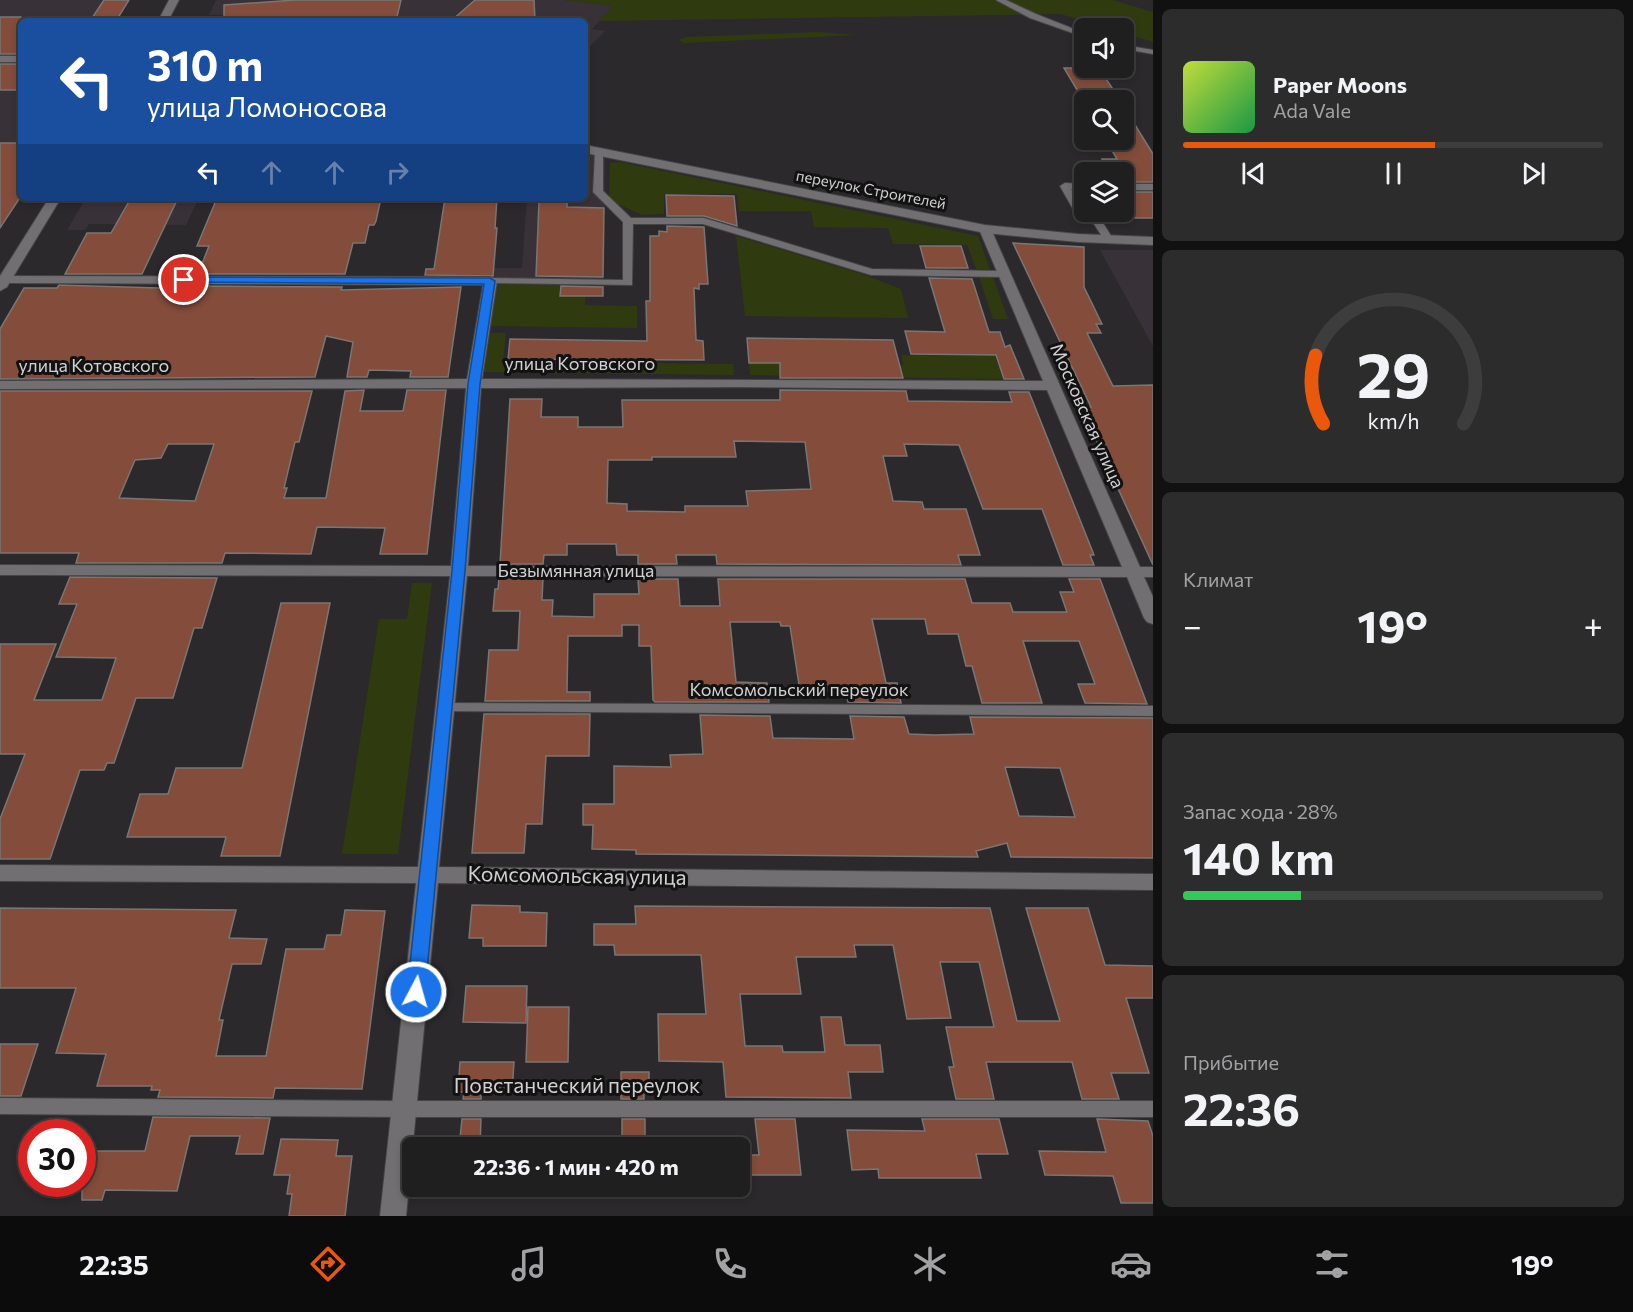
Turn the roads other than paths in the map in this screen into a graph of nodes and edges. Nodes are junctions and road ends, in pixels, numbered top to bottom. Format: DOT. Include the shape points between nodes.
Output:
graph roads {
  1 [pos="174,0"];
  2 [pos="1000,0"];
  3 [pos="165,18"];
  4 [pos="1074,31"];
  5 [pos="1134,49"];
  6 [pos="1153,52"];
  7 [pos="0,59"];
  8 [pos="18,59"];
  9 [pos="588,150"];
  10 [pos="599,152"];
  11 [pos="1074,186"];
  12 [pos="1134,187"];
  13 [pos="1153,187"];
  14 [pos="53,201"];
  15 [pos="1074,202"];
  16 [pos="628,220"];
  17 [pos="1098,222"];
  18 [pos="985,229"];
  19 [pos="1108,239"];
  20 [pos="1153,241"];
  21 [pos="1004,274"];
  22 [pos="490,281"];
  23 [pos="3,283"];
  24 [pos="474,384"];
  25 [pos="0,385"];
  26 [pos="1052,386"];
  27 [pos="0,570"];
  28 [pos="459,571"];
  29 [pos="1134,572"];
  30 [pos="1153,572"];
  31 [pos="1153,618"];
  32 [pos="444,708"];
  33 [pos="1153,711"];
  34 [pos="0,873"];
  35 [pos="428,875"];
  36 [pos="1153,882"];
  37 [pos="0,1106"];
  38 [pos="404,1109"];
  39 [pos="1153,1109"];
  40 [pos="393,1216"];
  1 -- 3 [label="street"];
  2 -- 4 [label="lane"];
  5 -- 6 [label="lane"];
  7 -- 8 [label="street"];
  9 -- 10 [label="street, переулок Строителей"];
  10 -- 16 [label="lane" via="598,192"];
  10 -- 18 [label="street, переулок Строителей"];
  11 -- 15 [label="lane" via="1065,186"];
  12 -- 13 [label="lane"];
  14 -- 23 [label="street"];
  16 -- 21 [label="lane" via="704,221 871,272"];
  16 -- 22 [label="lane" via="628,282"];
  17 -- 19 [label="lane"];
  18 -- 19 [label="street, переулок Строителей"];
  18 -- 21 [label="street, Московская улица"];
  19 -- 20 [label="street, переулок Строителей"];
  21 -- 26 [label="street, Московская улица"];
  22 -- 23 [label="street"];
  22 -- 24 [label="street"];
  24 -- 25 [label="street, улица Котовского"];
  24 -- 26 [label="street, улица Котовского"];
  24 -- 28 [label="street"];
  26 -- 29 [label="street, Московская улица"];
  27 -- 28 [label="street, Безымянная улица"];
  28 -- 29 [label="street, Безымянная улица"];
  28 -- 32 [label="street"];
  29 -- 30 [label="street, Безымянная улица"];
  29 -- 31 [label="street, Московская улица"];
  32 -- 33 [label="lane, Комсомольский переулок"];
  32 -- 35 [label="street"];
  34 -- 35 [label="street, Комсомольская улица"];
  35 -- 36 [label="street, Комсомольская улица"];
  35 -- 38 [label="street"];
  37 -- 38 [label="lane, Повстанческий переулок"];
  38 -- 39 [label="lane, Повстанческий переулок"];
  38 -- 40 [label="street"];
}
